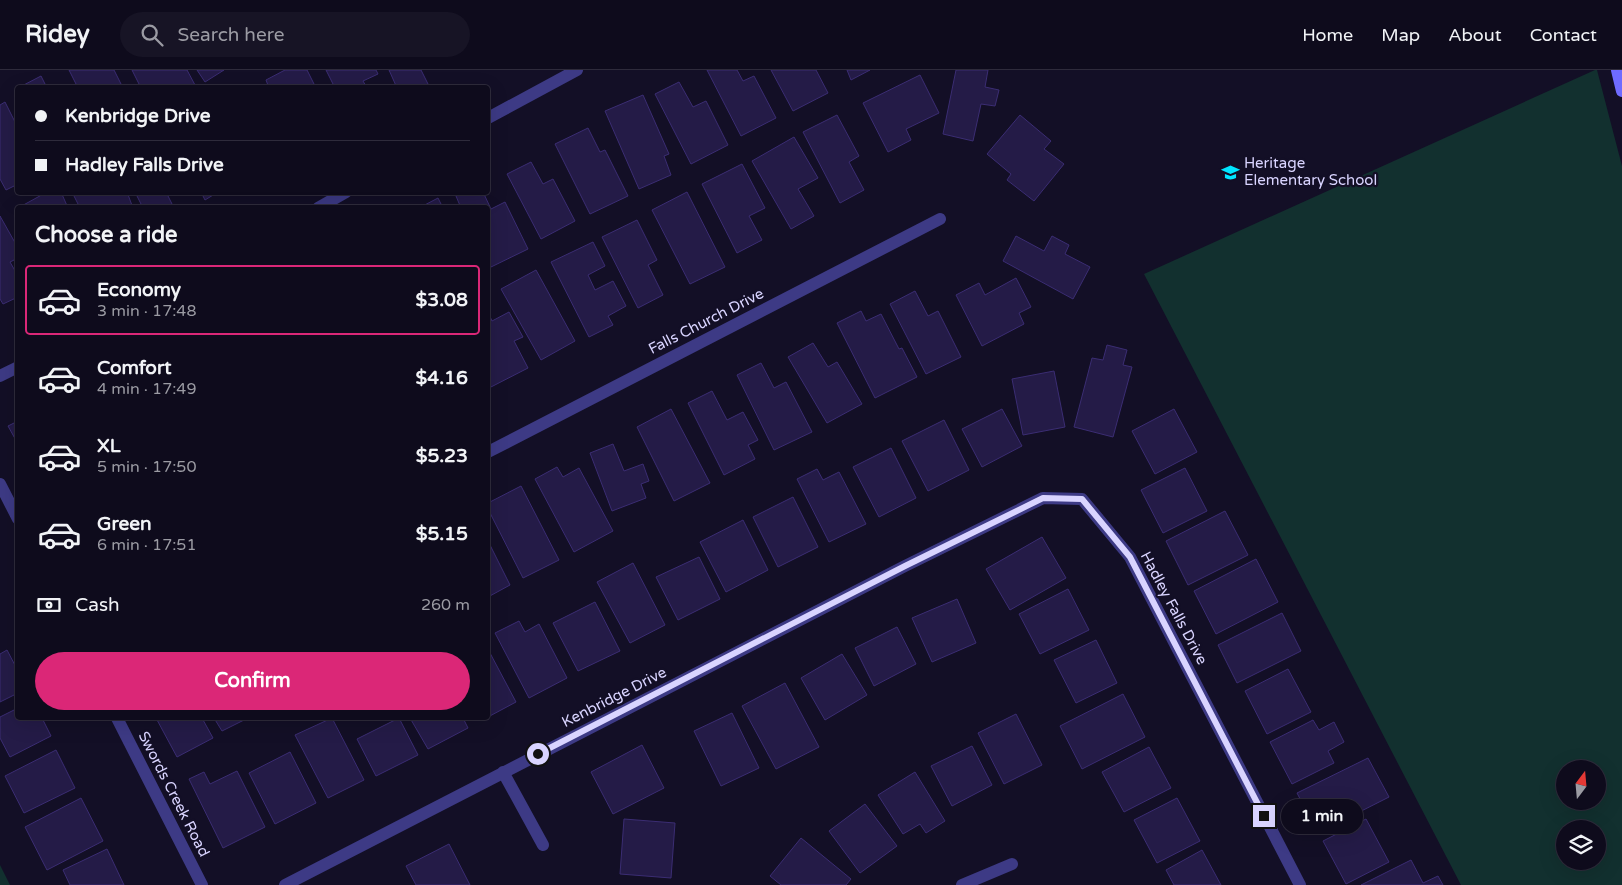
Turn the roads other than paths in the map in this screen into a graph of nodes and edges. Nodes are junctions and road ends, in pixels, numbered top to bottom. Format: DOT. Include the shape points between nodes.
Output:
graph roads {
  1 [pos="577,70"];
  2 [pos="1617,70"];
  3 [pos="1622,91"];
  4 [pos="490,117"];
  5 [pos="341,195"];
  6 [pos="323,205"];
  7 [pos="940,218"];
  8 [pos="15,368"];
  9 [pos="0,376"];
  10 [pos="490,451"];
  11 [pos="0,484"];
  12 [pos="15,513"];
  13 [pos="905,566"];
  14 [pos="118,720"];
  15 [pos="503,772"];
  16 [pos="543,845"];
  17 [pos="1012,864"];
  18 [pos="202,885"];
  19 [pos="285,885"];
  20 [pos="962,885"];
  21 [pos="1300,885"];
  1 -- 4 [label="street"];
  2 -- 3 [label="main road"];
  5 -- 6 [label="street"];
  7 -- 10 [label="street, Falls Church Drive"];
  8 -- 9 [label="street"];
  11 -- 12 [label="street"];
  13 -- 15 [label="street, Kenbridge Drive"];
  13 -- 21 [label="street, Hadley Falls Drive" via="1043,498 1082,499 1130,557"];
  14 -- 18 [label="street, Swords Creek Road"];
  15 -- 16 [label="street"];
  15 -- 19 [label="street, Kenbridge Drive"];
  17 -- 20 [label="street"];
}
